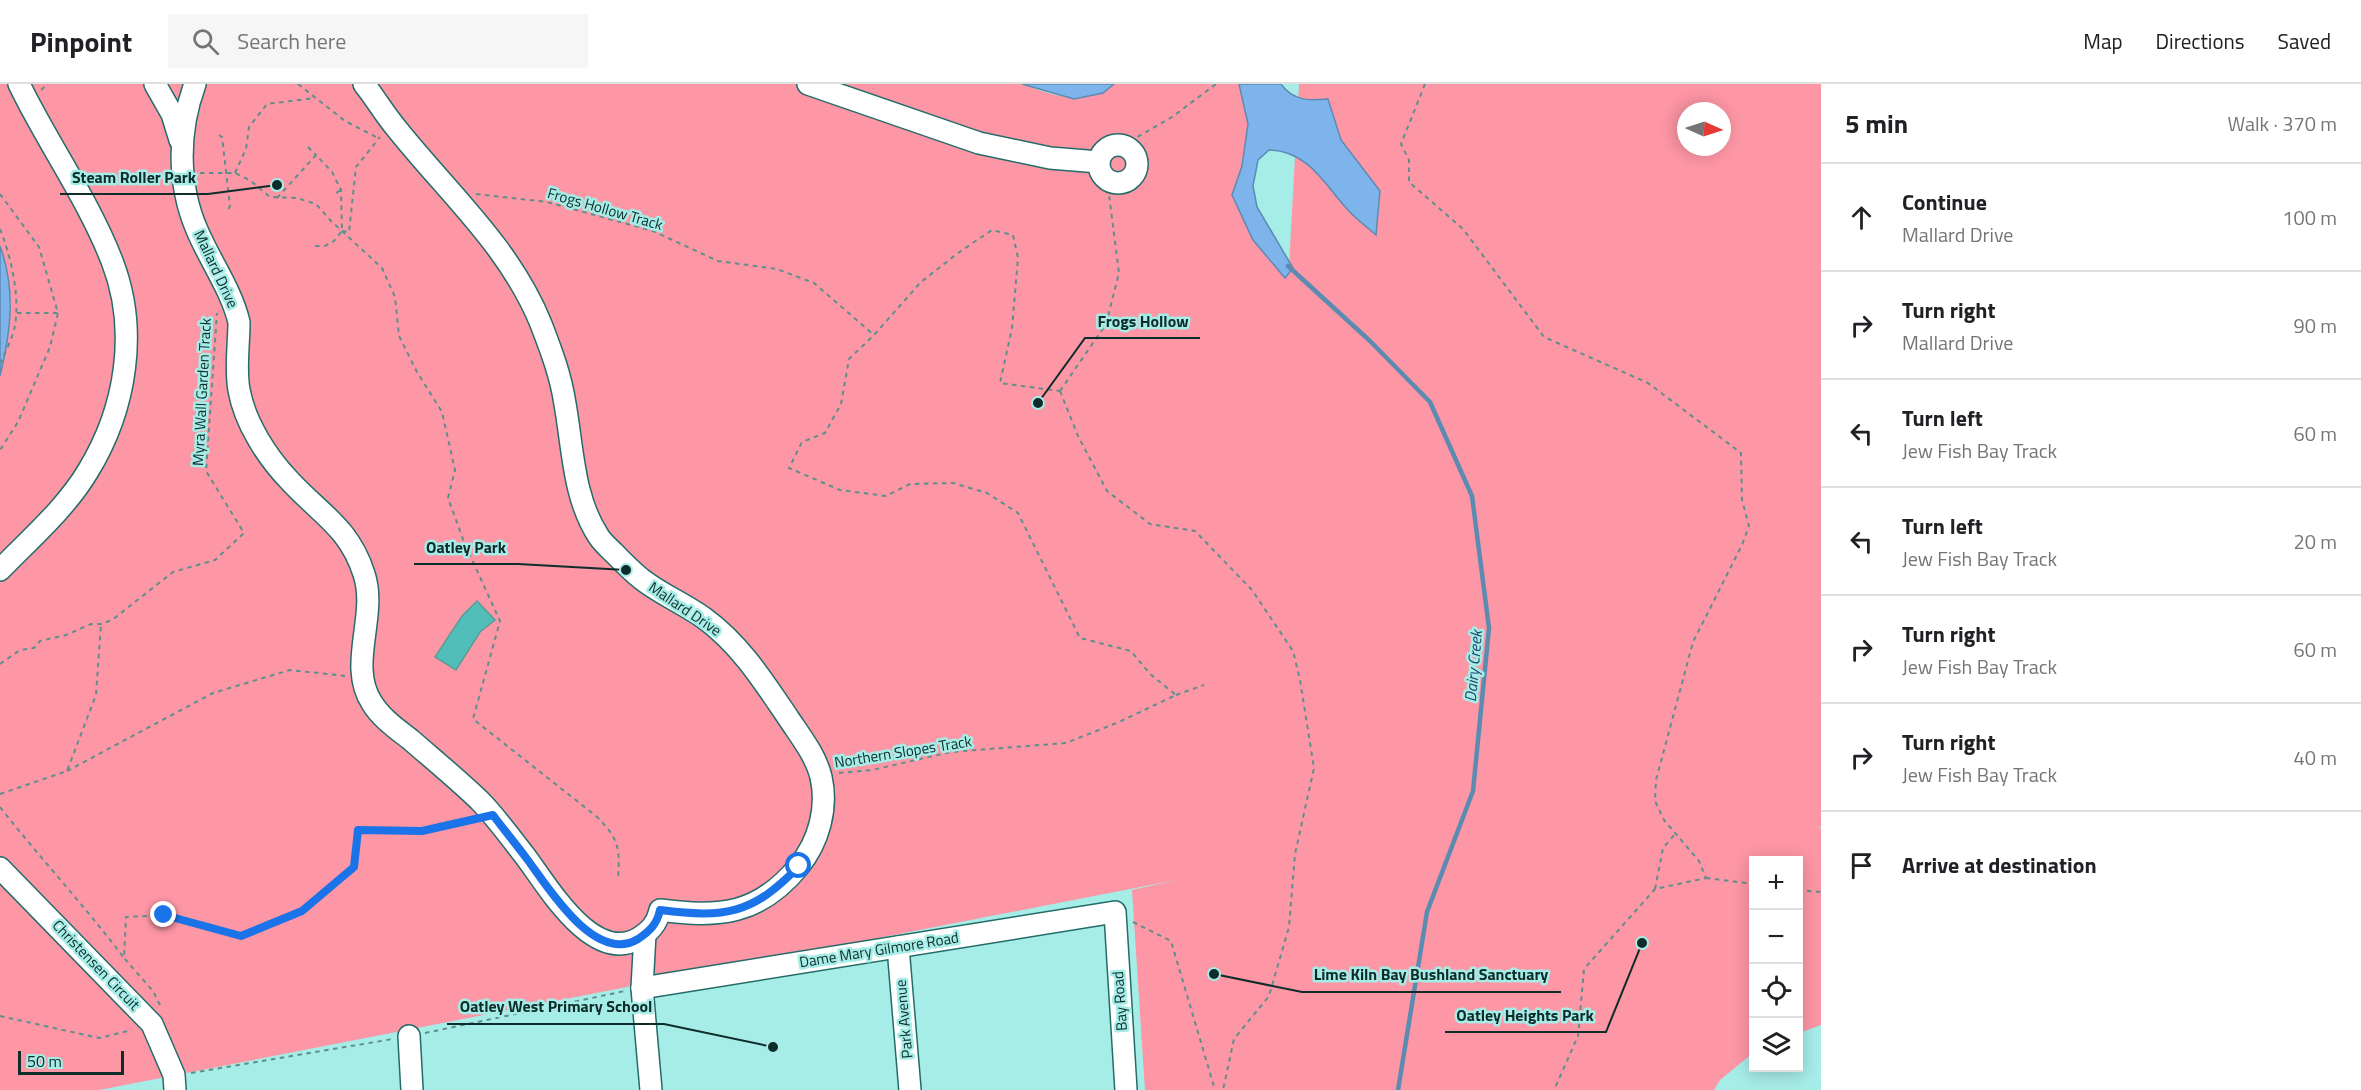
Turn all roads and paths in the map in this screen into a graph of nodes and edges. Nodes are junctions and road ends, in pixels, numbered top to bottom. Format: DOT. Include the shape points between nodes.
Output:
graph roads {
  1 [pos="19,84"];
  2 [pos="155,84"];
  3 [pos="195,84"];
  4 [pos="298,84"];
  5 [pos="364,84"];
  6 [pos="808,84"];
  7 [pos="1216,84"];
  8 [pos="1425,84"];
  9 [pos="315,98"];
  10 [pos="387,134"];
  11 [pos="219,135"];
  12 [pos="1122,146"];
  13 [pos="182,147"];
  14 [pos="308,147"];
  15 [pos="316,155"];
  16 [pos="1103,171"];
  17 [pos="226,172"];
  18 [pos="235,172"];
  19 [pos="184,174"];
  20 [pos="341,190"];
  21 [pos="336,192"];
  22 [pos="452,192"];
  23 [pos="0,194"];
  24 [pos="277,198"];
  25 [pos="227,212"];
  26 [pos="0,230"];
  27 [pos="342,231"];
  28 [pos="311,246"];
  29 [pos="226,285"];
  30 [pos="17,313"];
  31 [pos="58,313"];
  32 [pos="874,335"];
  33 [pos="0,364"];
  34 [pos="1060,391"];
  35 [pos="0,450"];
  36 [pos="0,570"];
  37 [pos="101,624"];
  38 [pos="0,664"];
  39 [pos="363,678"];
  40 [pos="1204,685"];
  41 [pos="1176,695"];
  42 [pos="67,771"];
  43 [pos="820,775"];
  44 [pos="0,794"];
  45 [pos="0,807"];
  46 [pos="493,815"];
  47 [pos="1675,834"];
  48 [pos="0,868"];
  49 [pos="1706,878"];
  50 [pos="618,879"];
  51 [pos="1749,883"];
  52 [pos="1655,889"];
  53 [pos="1803,890"];
  54 [pos="1821,892"];
  55 [pos="1115,912"];
  56 [pos="645,934"];
  57 [pos="620,944"];
  58 [pos="898,947"];
  59 [pos="124,958"];
  60 [pos="642,988"];
  61 [pos="0,1016"];
  62 [pos="152,1024"];
  63 [pos="409,1036"];
  64 [pos="174,1083"];
  65 [pos="412,1090"];
  66 [pos="651,1090"];
  67 [pos="910,1090"];
  68 [pos="1126,1090"];
  69 [pos="1215,1090"];
  70 [pos="1223,1090"];
  71 [pos="1554,1090"];
  1 -- 36 [label="street" via="112,260 122,295 126,337 117,409 92,464 66,500"];
  2 -- 13 [label="street" via="172,114"];
  3 -- 13 [label="street" via="188,103"];
  4 -- 9 [label="path"];
  5 -- 10 [label="street"];
  6 -- 16 [label="street" via="987,145"];
  7 -- 12 [label="path" via="1172,117"];
  8 -- 47 [label="path" via="1401,144 1409,160 1409,182 1463,229 1544,337 1648,382 1741,453 1742,500 1749,526 1693,642 1656,780 1655,801"];
  9 -- 10 [label="path" via="345,121"];
  9 -- 18 [label="path" via="267,104 249,127 246,149"];
  10 -- 22 [label="street, Mallard Drive" via="426,163"];
  10 -- 27 [label="path" via="357,168 349,232"];
  11 -- 17 [label="path"];
  12 -- 16 [label="street" via="1107,149"];
  12 -- 16 [label="street" via="1135,157 1134,175 1118,183"];
  13 -- 19 [label="street, Mallard Drive"];
  14 -- 15 [label="path"];
  15 -- 20 [label="path" via="332,172"];
  15 -- 24 [label="path"];
  16 -- 34 [label="path" via="1119,273 1106,324"];
  17 -- 18 [label="path"];
  17 -- 19 [label="path"];
  17 -- 25 [label="path" via="230,206"];
  18 -- 24 [label="path"];
  19 -- 29 [label="street, Mallard Drive" via="197,230"];
  20 -- 21 [label="path"];
  20 -- 27 [label="path"];
  22 -- 32 [label="path, Frogs Hollow Track" via="547,202 653,231 718,261 777,269 813,283"];
  22 -- 43 [label="street, Mallard Drive" via="505,257 534,306 561,384 579,491 599,538 646,582 703,617 740,651 806,744"];
  23 -- 31 [label="path" via="39,247"];
  24 -- 27 [label="path" via="297,198 316,204"];
  26 -- 30 [label="path" via="11,257"];
  27 -- 28 [label="path" via="325,246"];
  27 -- 50 [label="path" via="382,268 395,297 399,336 442,412 455,470 448,498 500,621 473,719 613,833 620,850"];
  29 -- 37 [label="path, Myra Wall Garden Track" via="218,305 206,471 244,533 215,560 173,572 121,614"];
  29 -- 39 [label="street, Mallard Drive" via="239,322 239,389 248,418 274,462 345,534 364,574 369,606"];
  30 -- 31 [label="path"];
  30 -- 33 [label="path"];
  31 -- 35 [label="path" via="50,347 18,422"];
  32 -- 34 [label="path" via="921,282 958,253 992,230 1013,235 1018,258 1012,328 1000,383"];
  32 -- 41 [label="path" via="849,359 841,404 825,433 802,442 789,468 840,490 886,496 910,484 953,483 987,493 1018,513 1080,638 1131,651 1150,674"];
  34 -- 70 [label="path" via="1107,491 1150,524 1195,531 1252,590 1293,651 1300,680 1314,768 1295,855 1289,927 1269,996 1234,1039"];
  37 -- 38 [label="path, Myra Wall Garden Track" via="40,641"];
  37 -- 42 [label="path" via="96,695"];
  39 -- 42 [label="path" via="290,670 213,693"];
  39 -- 46 [label="street, Mallard Drive" via="368,696 380,713"];
  40 -- 41 [label="path, Northern Slopes Track"];
  41 -- 43 [label="path, Northern Slopes Track" via="1066,743 951,752 872,770"];
  42 -- 44 [label="path"];
  43 -- 56 [label="street, Mallard Drive" via="824,798 817,835 799,866 780,885 746,908 727,912 696,915 660,910 655,924"];
  45 -- 59 [label="path"];
  46 -- 57 [label="street, Mallard Drive" via="577,922 596,936"];
  46 -- 59 [label="path" via="422,831 358,830 354,867 302,911 241,936 164,915 126,917"];
  47 -- 49 [label="path" via="1699,861"];
  47 -- 52 [label="path" via="1663,848"];
  48 -- 62 [label="street, Christensen Circuit"];
  49 -- 51 [label="path"];
  49 -- 52 [label="path"];
  52 -- 71 [label="path" via="1584,969 1578,1036"];
  53 -- 54 [label="path"];
  55 -- 58 [label="street, Dame Mary Gilmore Road"];
  55 -- 68 [label="street, Bay Road"];
  55 -- 69 [label="path" via="1171,941"];
  56 -- 57 [label="street"];
  56 -- 60 [label="street"];
  57 -- 60 [label="street"];
  58 -- 60 [label="street, Dame Mary Gilmore Road"];
  58 -- 67 [label="street, Park Avenue"];
  59 -- 62 [label="path" via="153,991 166,1019"];
  60 -- 66 [label="street"];
  61 -- 62 [label="path" via="99,1038"];
  62 -- 64 [label="street, Christensen Circuit"];
  63 -- 65 [label="street"];
}
